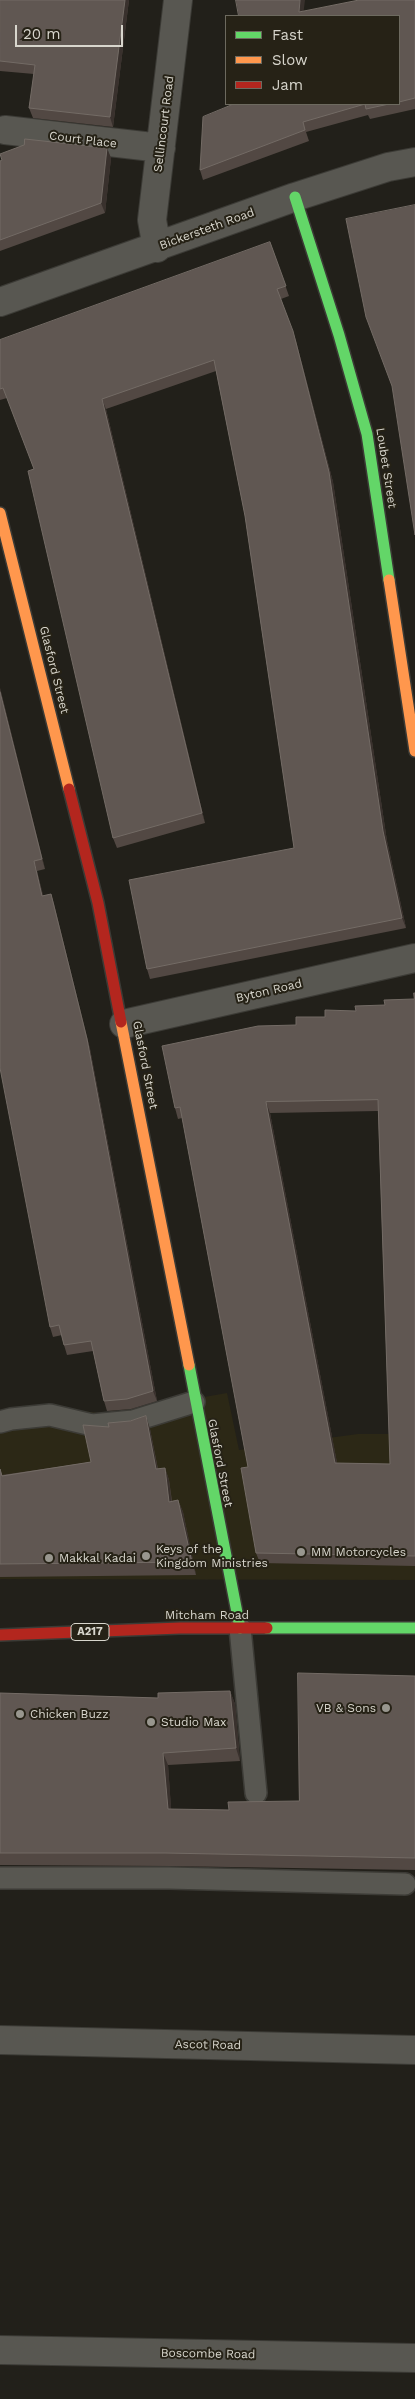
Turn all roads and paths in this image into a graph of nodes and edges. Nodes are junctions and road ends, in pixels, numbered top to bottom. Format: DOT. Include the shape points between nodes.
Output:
graph roads {
  1 [pos="178,0"];
  2 [pos="5,130"];
  3 [pos="161,148"];
  4 [pos="415,162"];
  5 [pos="295,197"];
  6 [pos="157,248"];
  7 [pos="0,302"];
  8 [pos="0,513"];
  9 [pos="415,751"];
  10 [pos="415,958"];
  11 [pos="124,1024"];
  12 [pos="194,1402"];
  13 [pos="0,1422"];
  14 [pos="240,1628"];
  15 [pos="415,1628"];
  16 [pos="0,1635"];
  17 [pos="256,1794"];
  18 [pos="0,1878"];
  19 [pos="405,1884"];
  20 [pos="0,2040"];
  21 [pos="415,2050"];
  22 [pos="0,2350"];
  23 [pos="415,2358"];
  1 -- 3 [label="street, Sellincourt Road"];
  2 -- 3 [label="street, Court Place"];
  3 -- 6 [label="street, Sellincourt Road" via="152,220"];
  4 -- 5 [label="street, Bickersteth Road" via="388,167"];
  5 -- 6 [label="street, Bickersteth Road"];
  5 -- 9 [label="street, Loubet Street" via="367,434"];
  6 -- 7 [label="street, Bickersteth Road"];
  8 -- 11 [label="street, Glasford Street" via="98,903"];
  10 -- 11 [label="street, Byton Road"];
  11 -- 12 [label="street, Glasford Street"];
  12 -- 13 [label="lane" via="133,1420 92,1425 50,1415"];
  12 -- 14 [label="street, Glasford Street"];
  14 -- 15 [label="street, Mitcham Road / A217"];
  14 -- 16 [label="street, Mitcham Road / A217"];
  14 -- 17 [label="lane"];
  18 -- 19 [label="lane" via="169,1878"];
  20 -- 21 [label="street, Ascot Road"];
  22 -- 23 [label="street, Boscombe Road"];
}
